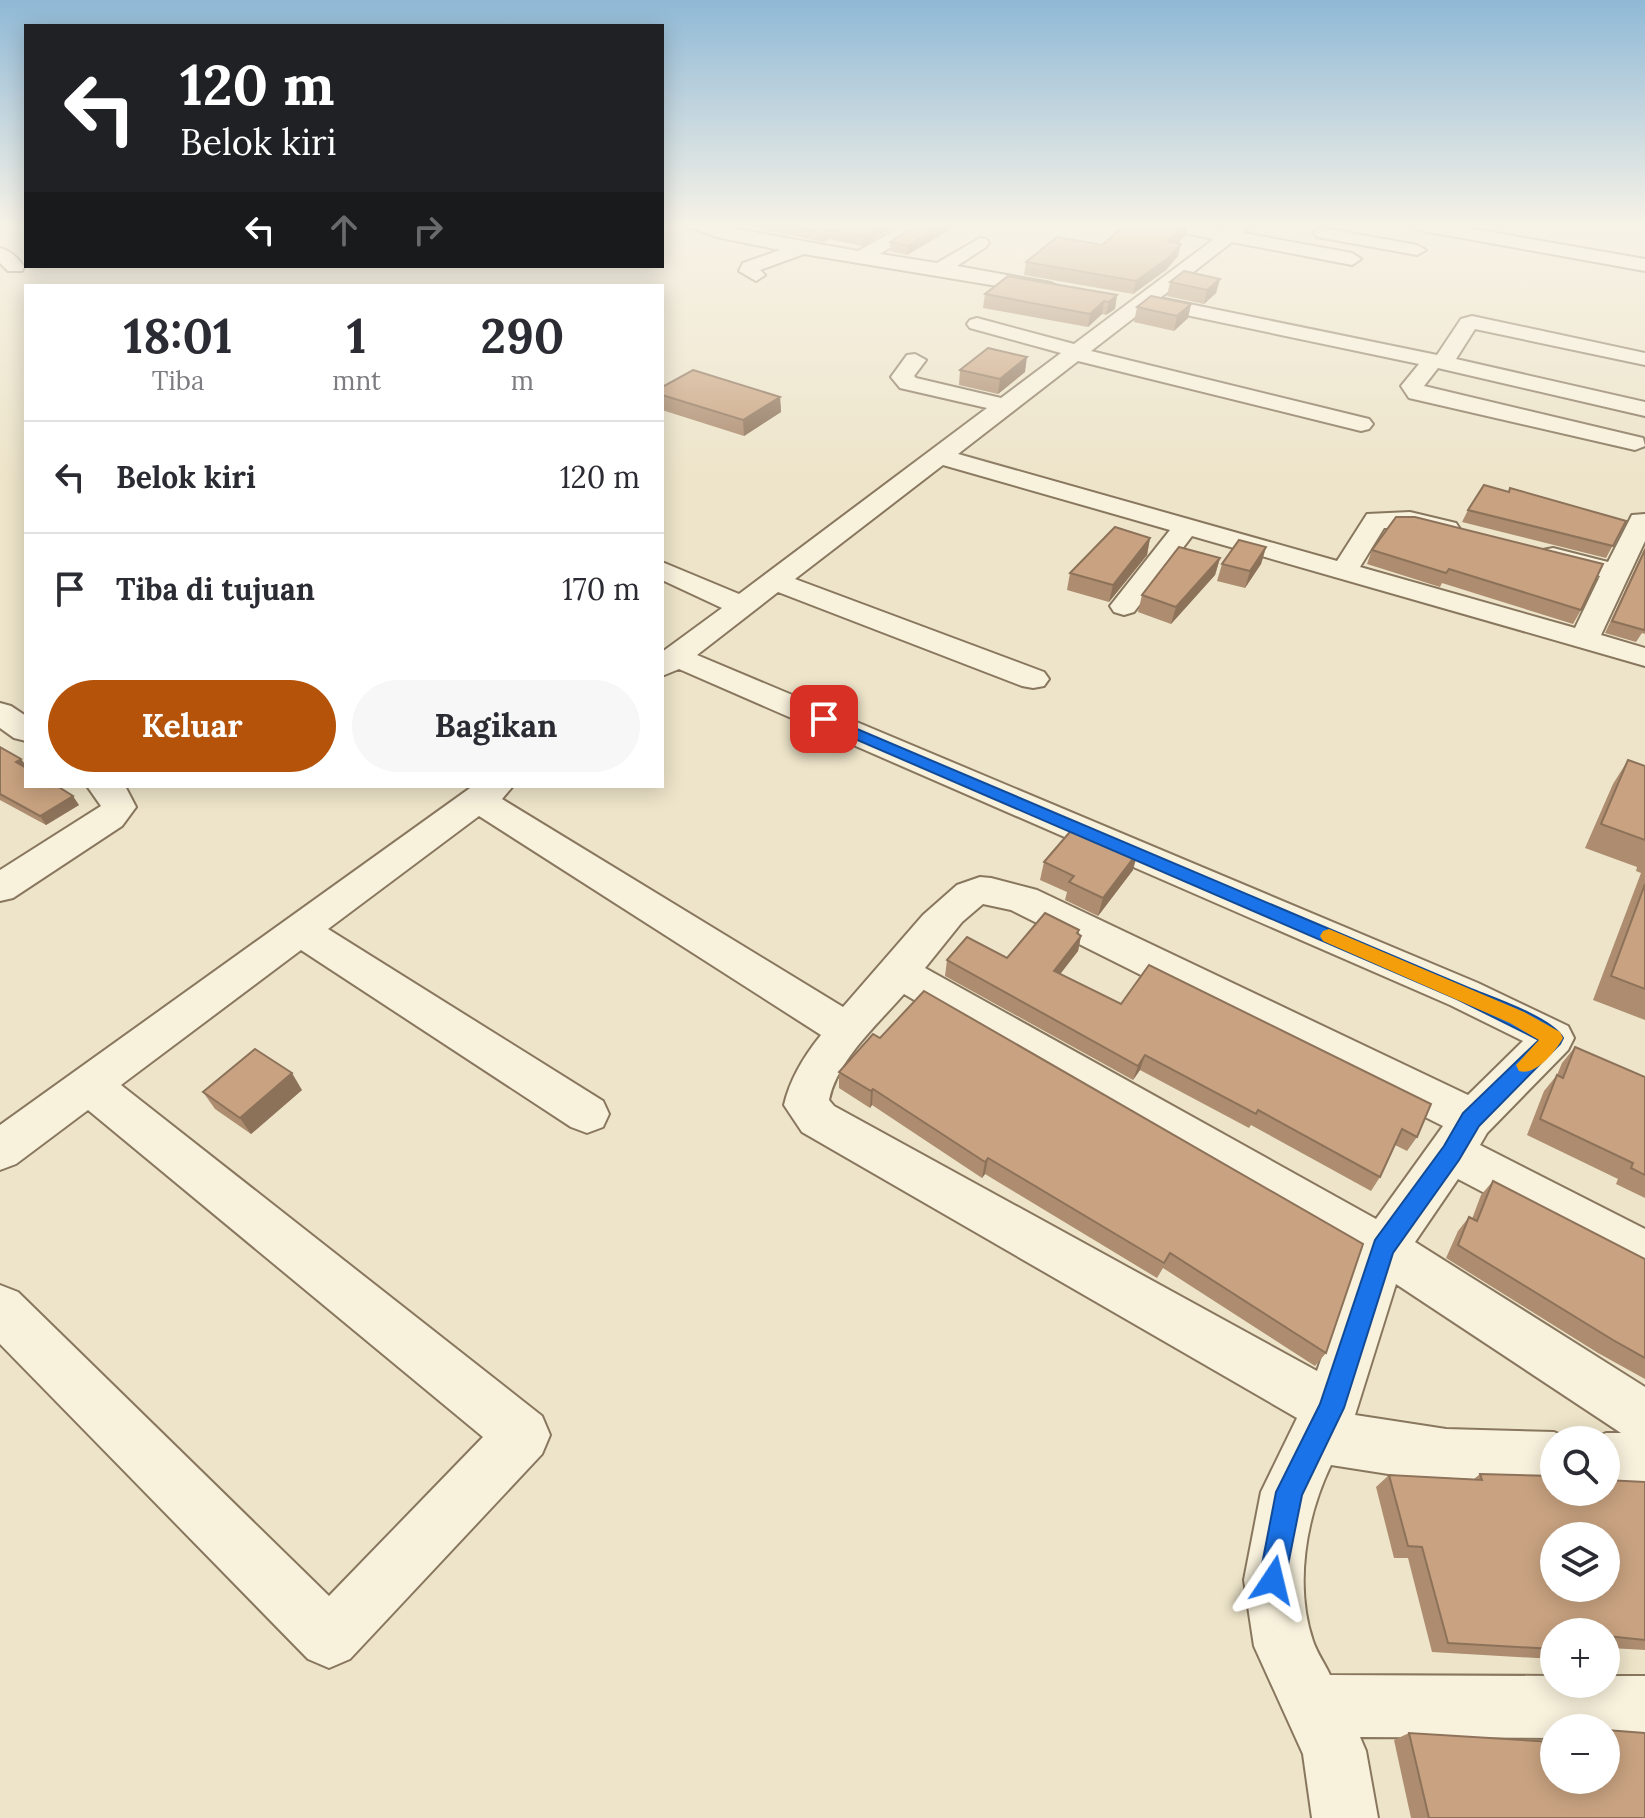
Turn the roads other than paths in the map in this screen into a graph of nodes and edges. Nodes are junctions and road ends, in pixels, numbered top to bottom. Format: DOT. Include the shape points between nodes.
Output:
graph roads {
  1 [pos="1130,310"];
  2 [pos="1178,310"];
  3 [pos="977,324"];
  4 [pos="1079,353"];
  5 [pos="1645,359"];
  6 [pos="915,360"];
  7 [pos="1438,362"];
  8 [pos="1006,406"];
  9 [pos="1645,409"];
  10 [pos="1361,424"];
  11 [pos="1635,443"];
  12 [pos="939,456"];
  13 [pos="1641,521"];
  14 [pos="1185,528"];
  15 [pos="1469,535"];
  16 [pos="1528,550"];
  17 [pos="1345,569"];
  18 [pos="664,571"];
  19 [pos="1616,572"];
  20 [pos="776,582"];
  21 [pos="1124,606"];
  22 [pos="744,607"];
  23 [pos="1584,639"];
  24 [pos="1645,657"];
  25 [pos="669,662"];
  26 [pos="1033,679"];
  27 [pos="0,713"];
  28 [pos="24,730"];
  29 [pos="107,788"];
  30 [pos="486,793"];
  31 [pos="0,888"];
  32 [pos="300,930"];
  33 [pos="900,972"];
  34 [pos="848,1031"];
  35 [pos="1553,1038"];
  36 [pos="1593,1055"];
  37 [pos="89,1085"];
  38 [pos="587,1114"];
  39 [pos="1461,1136"];
  40 [pos="0,1150"];
  41 [pos="1383,1248"];
  42 [pos="1645,1254"];
  43 [pos="0,1309"];
  44 [pos="1645,1418"];
  45 [pos="1324,1422"];
  46 [pos="1540,1459"];
  47 [pos="1620,1460"];
  48 [pos="1645,1461"];
  49 [pos="1314,1706"];
  50 [pos="1645,1707"];
  51 [pos="1345,1818"];
  1 -- 4 [label="street"];
  2 -- 7 [label="street"];
  3 -- 4 [label="street"];
  4 -- 8 [label="street"];
  4 -- 10 [label="street"];
  5 -- 7 [label="street" via="1472,322"];
  6 -- 8 [label="street" via="903,373 908,383"];
  7 -- 9 [label="street"];
  7 -- 11 [label="street" via="1412,386 1417,393"];
  8 -- 12 [label="street"];
  12 -- 14 [label="street"];
  12 -- 20 [label="street"];
  13 -- 19 [label="street"];
  14 -- 17 [label="street"];
  14 -- 21 [label="street"];
  15 -- 17 [label="street" via="1410,520 1376,520"];
  16 -- 19 [label="street"];
  17 -- 23 [label="street"];
  18 -- 22 [label="street"];
  19 -- 23 [label="street"];
  20 -- 22 [label="street"];
  20 -- 26 [label="street"];
  22 -- 25 [label="street"];
  23 -- 24 [label="street"];
  25 -- 35 [label="street" via="1464,994"];
  27 -- 28 [label="street"];
  29 -- 31 [label="street" via="119,807 110,818"];
  30 -- 32 [label="street"];
  30 -- 34 [label="street"];
  32 -- 37 [label="street"];
  32 -- 38 [label="street"];
  33 -- 34 [label="street"];
  33 -- 39 [label="street" via="961,899 979,891 1001,892 1441,1101"];
  33 -- 41 [label="street"];
  34 -- 45 [label="street" via="806,1090 806,1105 818,1119"];
  35 -- 36 [label="street"];
  35 -- 39 [label="street"];
  37 -- 40 [label="street"];
  37 -- 43 [label="street" via="523,1435 329,1638"];
  39 -- 41 [label="street"];
  39 -- 42 [label="street"];
  41 -- 44 [label="street"];
  41 -- 45 [label="street"];
  45 -- 46 [label="street" via="1446,1456"];
  45 -- 49 [label="street" via="1289,1492 1273,1580 1284,1646"];
  47 -- 48 [label="street"];
  49 -- 50 [label="street"];
  49 -- 51 [label="street" via="1334,1751"];
}
